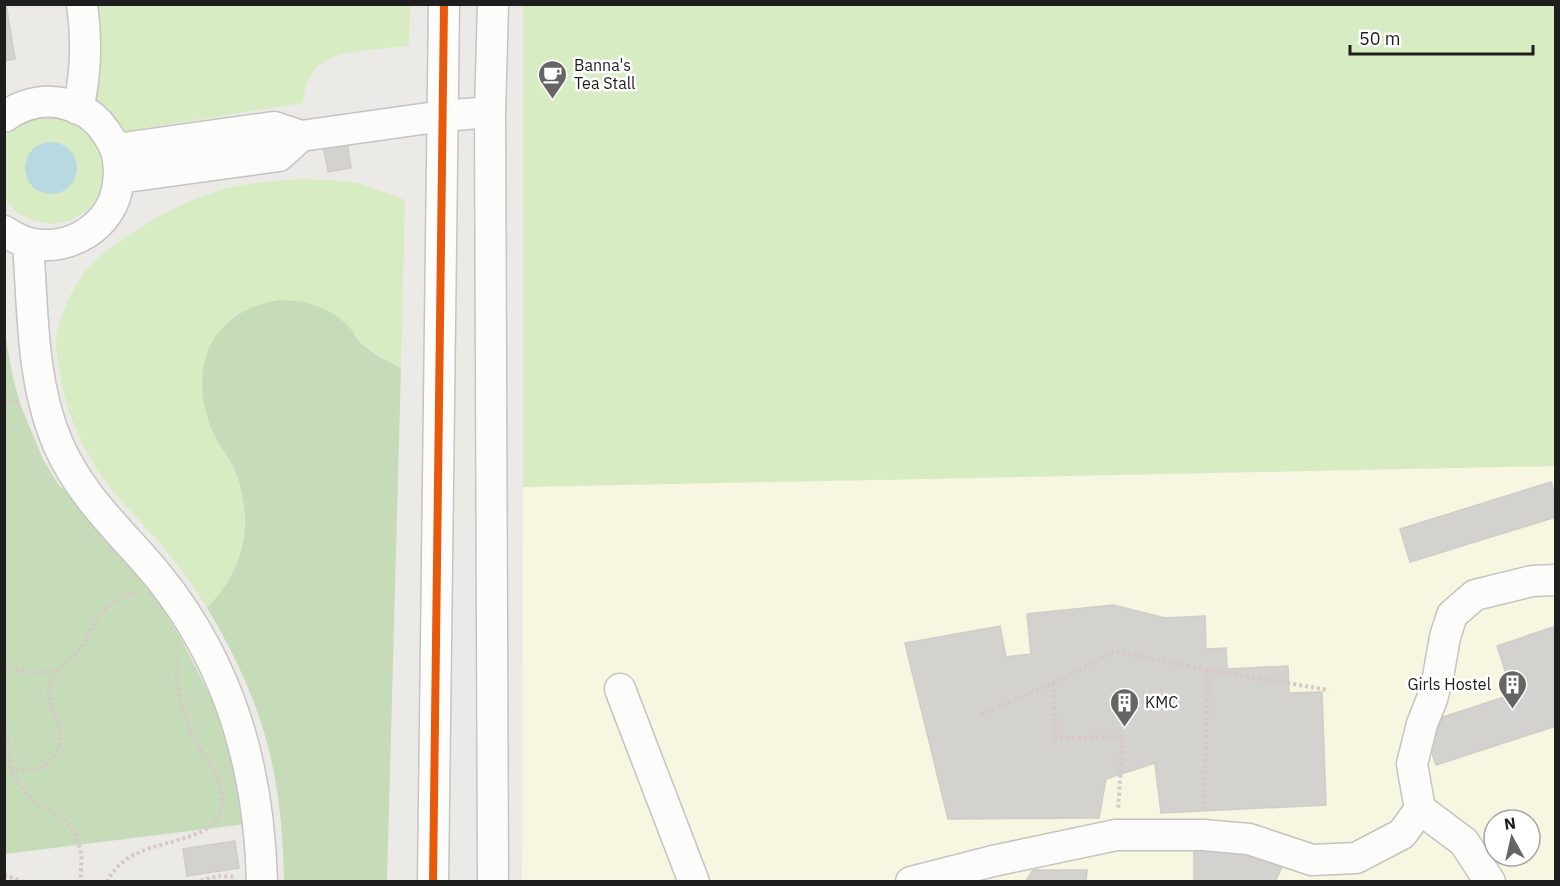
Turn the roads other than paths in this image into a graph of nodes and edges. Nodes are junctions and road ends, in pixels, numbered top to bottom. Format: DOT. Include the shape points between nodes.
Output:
graph roads {
  1 [pos="82,4"];
  2 [pos="444,4"];
  3 [pos="493,4"];
  4 [pos="78,109"];
  5 [pos="490,112"];
  6 [pos="443,116"];
  7 [pos="4,117"];
  8 [pos="301,136"];
  9 [pos="116,149"];
  10 [pos="119,178"];
  11 [pos="16,237"];
  12 [pos="1556,580"];
  13 [pos="620,689"];
  14 [pos="1419,809"];
  15 [pos="252,879"];
  16 [pos="433,882"];
  17 [pos="493,882"];
  18 [pos="694,882"];
  19 [pos="911,882"];
  20 [pos="1490,882"];
  1 -- 4 [label="street" via="85,52"];
  2 -- 6 [label="street"];
  3 -- 5 [label="street"];
  4 -- 7 [label="street" via="65,103 41,102 16,108"];
  4 -- 9 [label="street" via="105,129"];
  5 -- 6 [label="street"];
  5 -- 17 [label="street"];
  6 -- 8 [label="street"];
  6 -- 16 [label="street"];
  8 -- 9 [label="street" via="274,127"];
  8 -- 10 [label="street" via="279,156"];
  9 -- 10 [label="street"];
  10 -- 11 [label="street" via="108,214 73,241 50,246"];
  11 -- 15 [label="street" via="41,395 59,445 85,492 176,601 203,643 233,710 245,745 258,813 261,848"];
  12 -- 14 [label="street" via="1532,581 1475,595 1452,615 1412,764"];
  13 -- 18 [label="street"];
  14 -- 19 [label="street" via="1402,834 1356,858 1312,860 1249,839 1116,835"];
  14 -- 20 [label="street" via="1464,842"];
}
